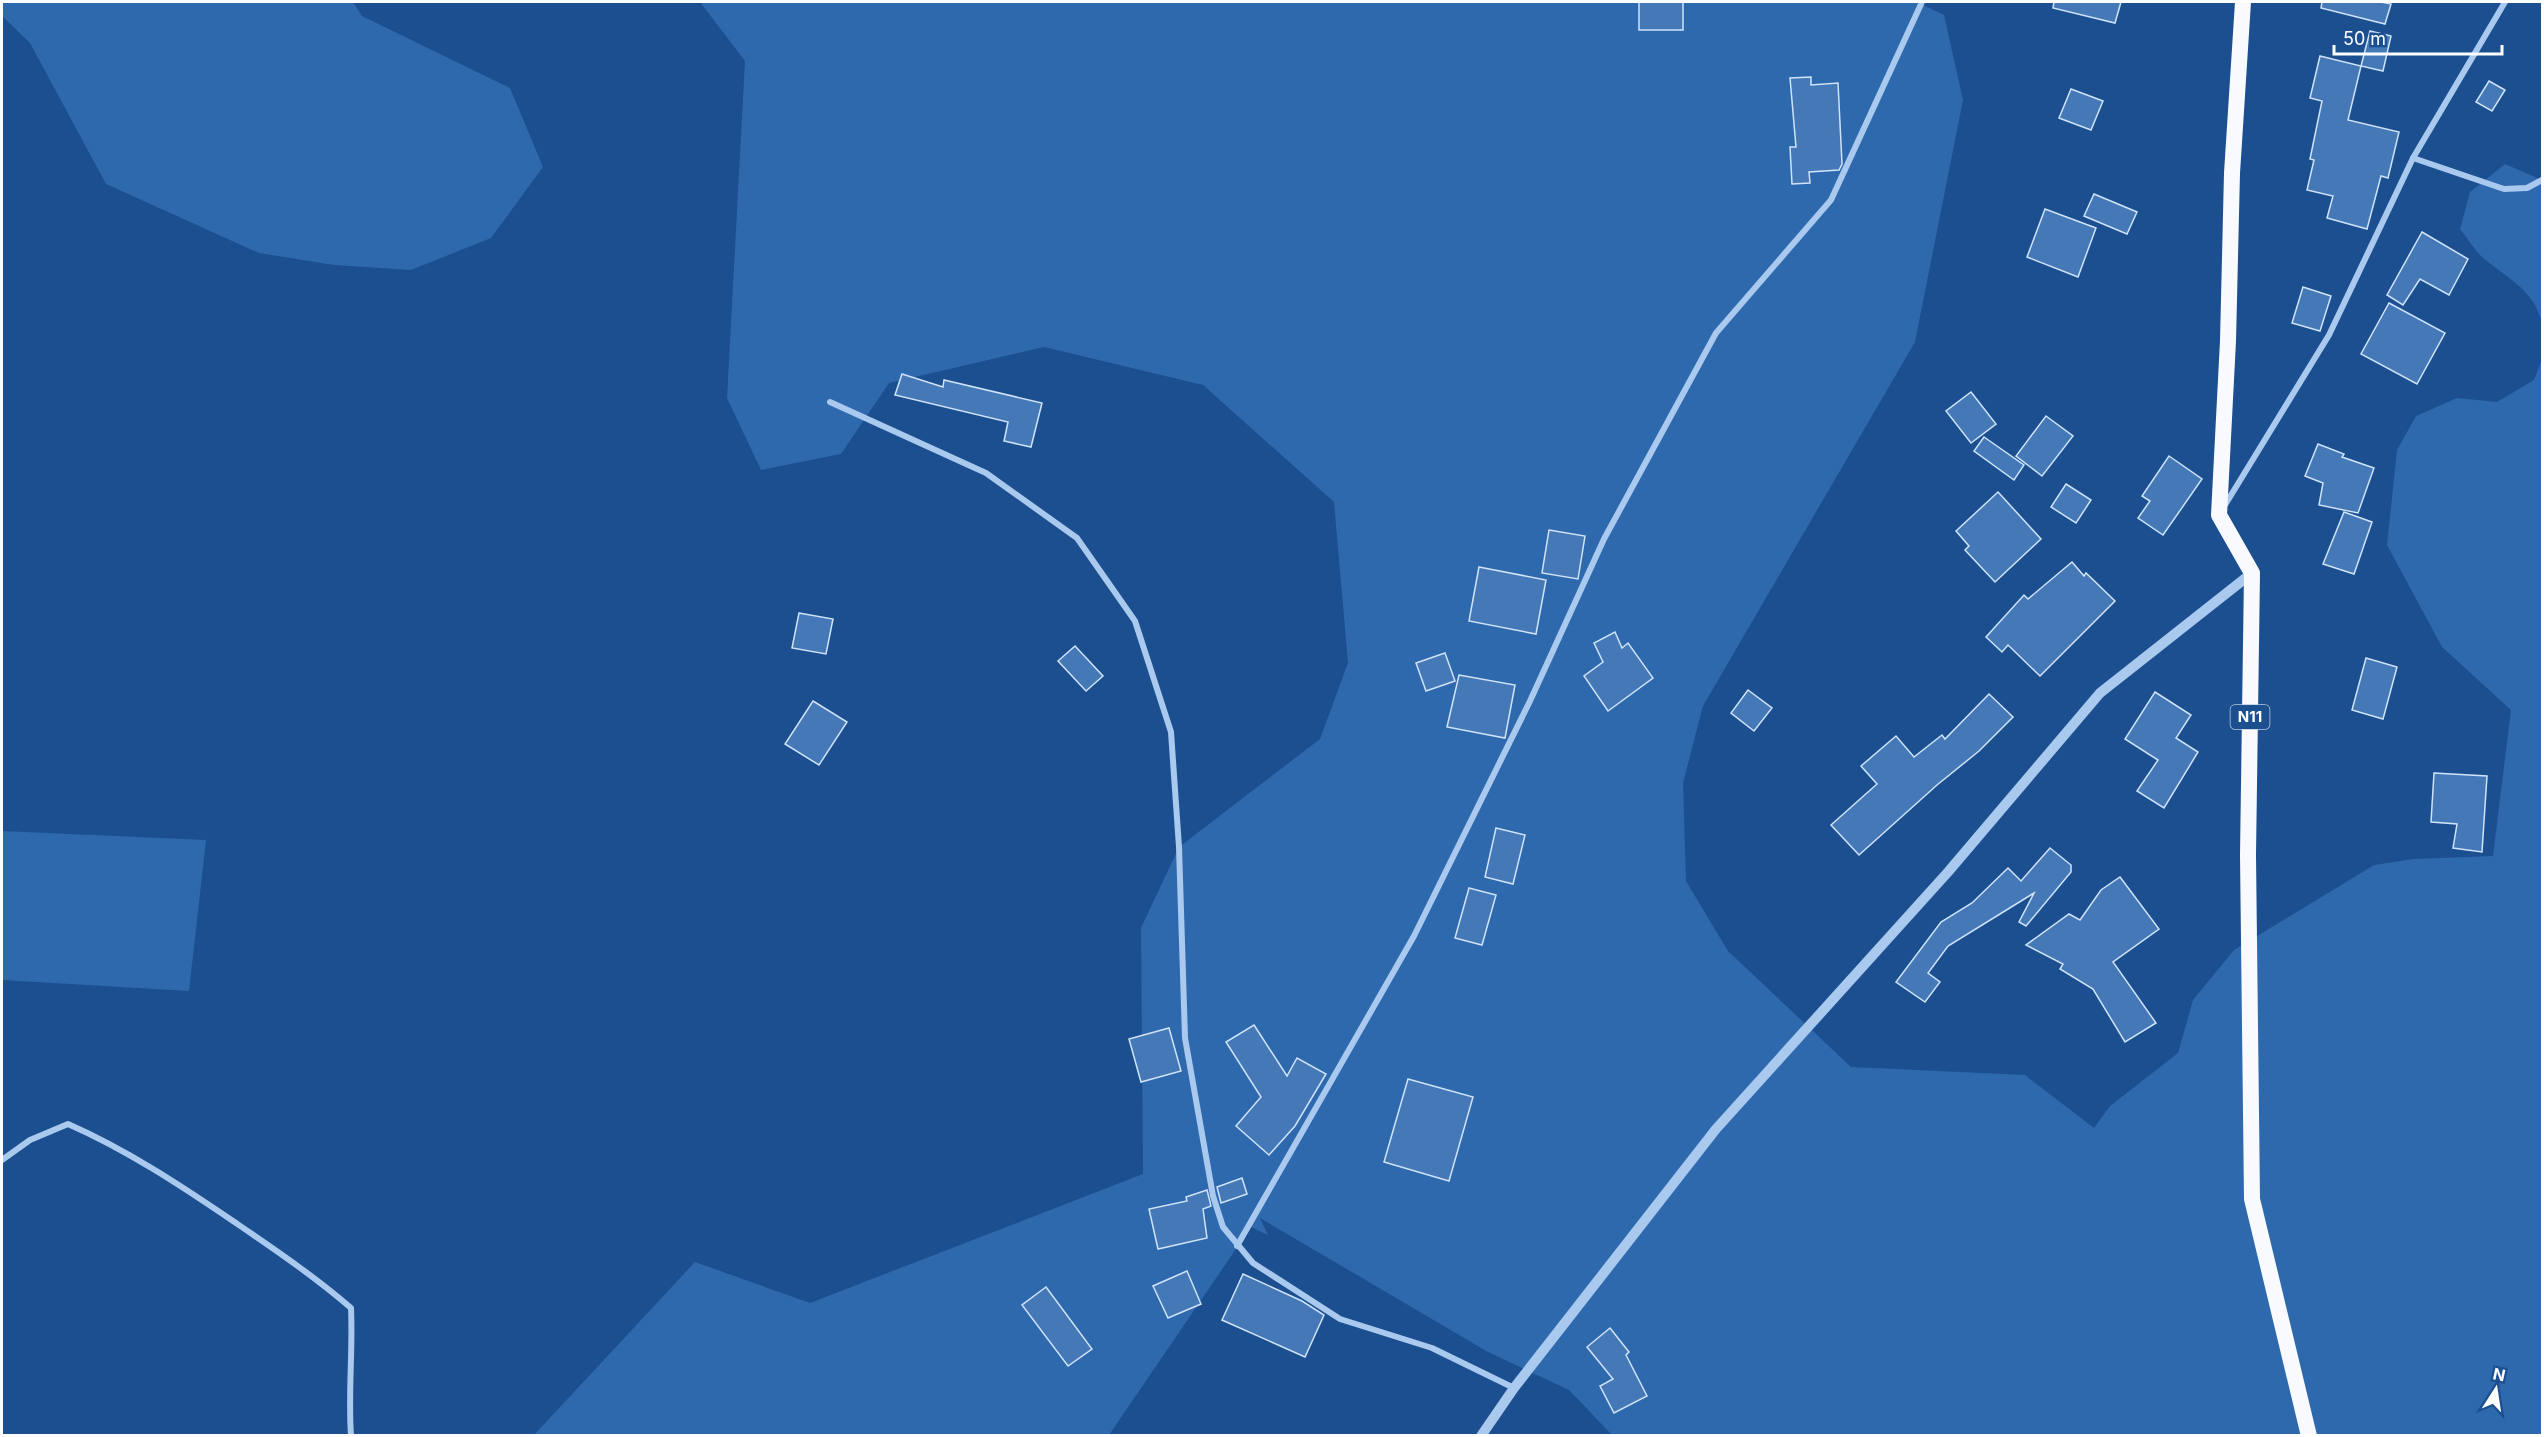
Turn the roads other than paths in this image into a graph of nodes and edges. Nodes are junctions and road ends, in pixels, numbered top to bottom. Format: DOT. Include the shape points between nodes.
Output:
graph roads {
  1 [pos="1922,2"];
  2 [pos="2243,2"];
  3 [pos="2505,2"];
  4 [pos="2413,158"];
  5 [pos="2542,180"];
  6 [pos="830,402"];
  7 [pos="2219,515"];
  8 [pos="2252,573"];
  9 [pos="2,1160"];
  10 [pos="1237,1246"];
  11 [pos="1514,1388"];
  12 [pos="351,1436"];
  13 [pos="1481,1436"];
  14 [pos="2309,1436"];
  1 -- 10 [label="street" via="1831,200 1716,333 1604,539 1530,701 1414,936"];
  2 -- 7 [label="highway"];
  3 -- 4 [label="street"];
  4 -- 5 [label="street" via="2504,189 2527,188"];
  4 -- 7 [label="street" via="2329,335"];
  6 -- 10 [label="street" via="986,473 1077,538 1135,621 1171,732 1185,1038 1213,1196 1223,1227"];
  7 -- 8 [label="highway"];
  8 -- 11 [label="street" via="2100,693 1948,872 1716,1130"];
  8 -- 14 [label="highway, N11" via="2248,855 2252,1199"];
  9 -- 12 [label="street" via="30,1140 68,1124 169,1177 315,1277 351,1308"];
  10 -- 11 [label="street" via="1253,1263 1340,1319 1432,1348"];
  11 -- 13 [label="street"];
}
